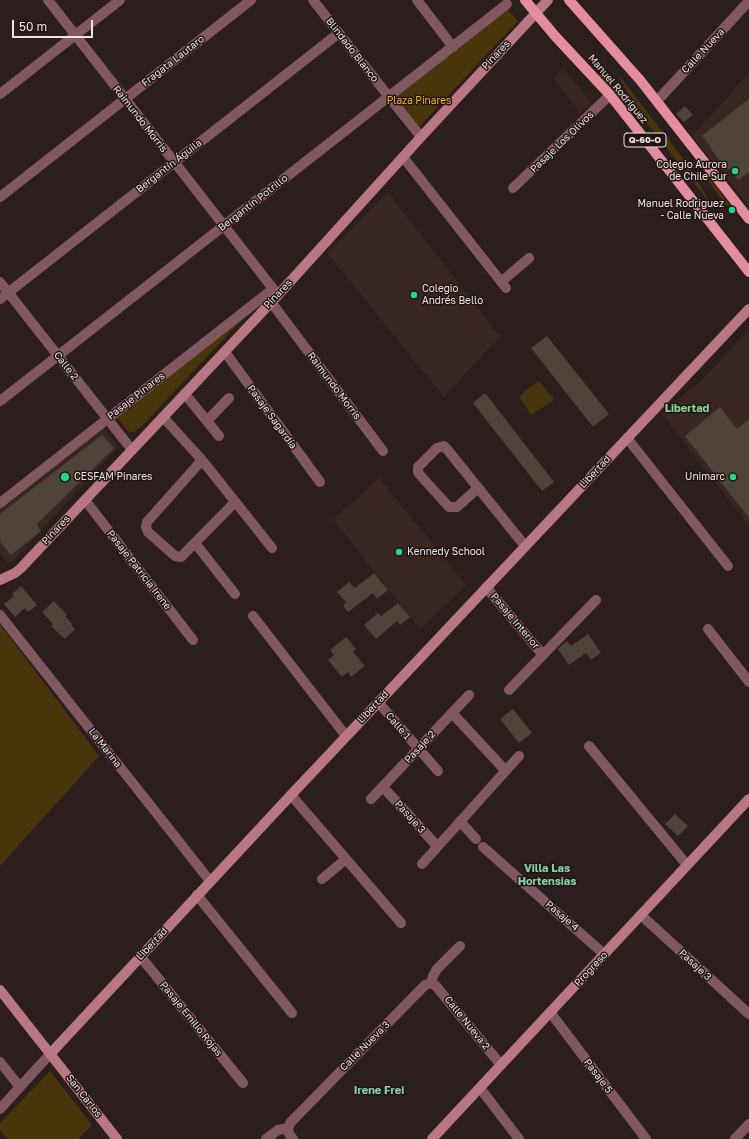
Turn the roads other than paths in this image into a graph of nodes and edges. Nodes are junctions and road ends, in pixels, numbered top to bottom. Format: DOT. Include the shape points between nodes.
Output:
graph roads {
  1 [pos="48,0"];
  2 [pos="120,0"];
  3 [pos="251,0"];
  4 [pos="313,0"];
  5 [pos="417,0"];
  6 [pos="525,0"];
  7 [pos="548,0"];
  8 [pos="569,0"];
  9 [pos="749,2"];
  10 [pos="507,4"];
  11 [pos="536,13"];
  12 [pos="339,33"];
  13 [pos="75,35"];
  14 [pos="453,47"];
  15 [pos="0,94"];
  16 [pos="610,95"];
  17 [pos="389,97"];
  18 [pos="125,99"];
  19 [pos="657,101"];
  20 [pos="421,137"];
  21 [pos="403,157"];
  22 [pos="174,162"];
  23 [pos="513,188"];
  24 [pos="0,197"];
  25 [pos="749,219"];
  26 [pos="224,226"];
  27 [pos="529,258"];
  28 [pos="749,272"];
  29 [pos="0,282"];
  30 [pos="8,292"];
  31 [pos="274,295"];
  32 [pos="0,299"];
  33 [pos="749,309"];
  34 [pos="225,352"];
  35 [pos="58,356"];
  36 [pos="184,394"];
  37 [pos="229,398"];
  38 [pos="0,401"];
  39 [pos="163,417"];
  40 [pos="107,419"];
  41 [pos="206,421"];
  42 [pos="219,436"];
  43 [pos="627,438"];
  44 [pos="132,450"];
  45 [pos="383,451"];
  46 [pos="202,460"];
  47 [pos="320,482"];
  48 [pos="478,488"];
  49 [pos="85,500"];
  50 [pos="235,502"];
  51 [pos="0,503"];
  52 [pos="195,543"];
  53 [pos="525,546"];
  54 [pos="272,548"];
  55 [pos="728,566"];
  56 [pos="0,580"];
  57 [pos="486,587"];
  58 [pos="235,594"];
  59 [pos="596,600"];
  60 [pos="0,615"];
  61 [pos="253,616"];
  62 [pos="708,629"];
  63 [pos="193,640"];
  64 [pos="543,655"];
  65 [pos="749,682"];
  66 [pos="510,690"];
  67 [pos="469,695"];
  68 [pos="378,702"];
  69 [pos="452,713"];
  70 [pos="346,736"];
  71 [pos="589,746"];
  72 [pos="418,749"];
  73 [pos="519,756"];
  74 [pos="505,770"];
  75 [pos="438,771"];
  76 [pos="382,787"];
  77 [pos="290,795"];
  78 [pos="371,799"];
  79 [pos="749,799"];
  80 [pos="460,821"];
  81 [pos="476,839"];
  82 [pos="437,846"];
  83 [pos="483,847"];
  84 [pos="346,858"];
  85 [pos="422,864"];
  86 [pos="687,865"];
  87 [pos="322,879"];
  88 [pos="210,881"];
  89 [pos="197,895"];
  90 [pos="641,915"];
  91 [pos="401,923"];
  92 [pos="460,946"];
  93 [pos="604,954"];
  94 [pos="140,956"];
  95 [pos="431,983"];
  96 [pos="0,990"];
  97 [pos="550,1012"];
  98 [pos="292,1013"];
  99 [pos="749,1014"];
  100 [pos="51,1053"];
  101 [pos="0,1062"];
  102 [pos="501,1065"];
  103 [pos="243,1083"];
  104 [pos="20,1087"];
  105 [pos="480,1088"];
  106 [pos="0,1108"];
  107 [pos="749,1124"];
  108 [pos="288,1128"];
  109 [pos="117,1139"];
  110 [pos="266,1139"];
  111 [pos="293,1139"];
  112 [pos="432,1139"];
  113 [pos="519,1139"];
  114 [pos="646,1139"];
  115 [pos="734,1139"];
  1 -- 13 [label="street, Raimundo Morris"];
  2 -- 13 [label="street"];
  3 -- 18 [label="street, Fragata Lautaro"];
  4 -- 12 [label="street, Blindado Blanco"];
  5 -- 14 [label="street"];
  6 -- 11 [label="main road, Manuel Rodríguez / Q-60-O"];
  7 -- 11 [label="street, Pinares"];
  8 -- 19 [label="main road, Q-60-O"];
  9 -- 19 [label="street, Calle Nueva"];
  10 -- 14 [label="street, Bergantín Potrillo"];
  11 -- 16 [label="main road, Manuel Rodríguez / Q-60-O"];
  11 -- 20 [label="street, Pinares"];
  12 -- 17 [label="street, Blindado Blanco"];
  12 -- 22 [label="street, Bergantín Águila"];
  13 -- 15 [label="street"];
  13 -- 18 [label="street, Raimundo Morris"];
  14 -- 17 [label="street, Bergantín Potrillo"];
  16 -- 23 [label="street, Pasaje Los Olivos"];
  16 -- 28 [label="main road, Manuel Rodríguez / Q-60-O"];
  17 -- 20 [label="street, Blindado Blanco"];
  17 -- 26 [label="street, Bergantín Potrillo"];
  18 -- 22 [label="street, Raimundo Morris"];
  18 -- 24 [label="street, Fragata Lautaro"];
  19 -- 25 [label="main road, Q-60-O"];
  20 -- 21 [label="street, Pinares"];
  21 -- 27 [label="street" via="503,285"];
  21 -- 31 [label="street, Pinares"];
  22 -- 26 [label="street, Raimundo Morris"];
  22 -- 30 [label="street, Bergantín Águila"];
  26 -- 31 [label="street, Raimundo Morris"];
  26 -- 35 [label="street, Bergantín Potrillo"];
  29 -- 30 [label="street, Calle 2"];
  30 -- 32 [label="street, Bergantín Águila"];
  30 -- 35 [label="street, Calle 2"];
  31 -- 34 [label="street, Pinares"];
  31 -- 40 [label="street, Pasaje Pinares"];
  31 -- 45 [label="street, Raimundo Morris"];
  33 -- 43 [label="street, Libertad"];
  34 -- 36 [label="street, Pinares"];
  34 -- 47 [label="street, Pasaje Sagardía"];
  35 -- 38 [label="street, Bergantín Potrillo"];
  35 -- 40 [label="street, Calle 2"];
  36 -- 39 [label="street, Pinares"];
  36 -- 41 [label="street"];
  37 -- 41 [label="street"];
  39 -- 44 [label="street, Pinares"];
  39 -- 46 [label="street"];
  40 -- 44 [label="street, Calle 2"];
  40 -- 51 [label="street, Pasaje Pinares"];
  41 -- 42 [label="street"];
  43 -- 53 [label="street, Libertad"];
  43 -- 55 [label="street"];
  44 -- 49 [label="street, Pinares"];
  46 -- 50 [label="street"];
  46 -- 52 [label="street" via="146,525 148,532 176,557 182,556"];
  48 -- 48 [label="street" via="444,446 437,448 418,467 420,475 448,507 457,506"];
  48 -- 53 [label="street"];
  49 -- 56 [label="street, Pinares" via="20,568"];
  49 -- 63 [label="street, Pasaje Patricia Irene"];
  50 -- 52 [label="street"];
  50 -- 54 [label="street"];
  52 -- 58 [label="street"];
  53 -- 57 [label="street, Libertad"];
  57 -- 64 [label="street, Pasaje Interior"];
  57 -- 68 [label="street, Libertad"];
  59 -- 64 [label="street"];
  60 -- 88 [label="street, La Marina"];
  61 -- 70 [label="street"];
  62 -- 65 [label="street"];
  64 -- 66 [label="street"];
  67 -- 69 [label="street, Pasaje 2"];
  68 -- 70 [label="street, Libertad"];
  68 -- 72 [label="street, Calle 1"];
  69 -- 72 [label="street, Pasaje 2"];
  69 -- 74 [label="street"];
  70 -- 77 [label="street, Libertad"];
  71 -- 86 [label="street"];
  72 -- 75 [label="street, Calle 1"];
  72 -- 76 [label="street, Pasaje 2"];
  73 -- 74 [label="street"];
  74 -- 80 [label="street"];
  76 -- 78 [label="street, Pasaje 2"];
  76 -- 82 [label="street, Pasaje 3"];
  77 -- 84 [label="street"];
  77 -- 88 [label="street, Libertad"];
  79 -- 86 [label="street, Progreso"];
  80 -- 81 [label="street"];
  80 -- 82 [label="street"];
  82 -- 85 [label="street"];
  83 -- 93 [label="street, Pasaje 4"];
  84 -- 87 [label="street"];
  84 -- 91 [label="street"];
  86 -- 90 [label="street, Progreso"];
  88 -- 89 [label="street, Libertad"];
  89 -- 94 [label="street, Libertad"];
  89 -- 98 [label="street"];
  90 -- 93 [label="street, Progreso"];
  90 -- 99 [label="street, Pasaje 3"];
  92 -- 95 [label="street, Calle Nueva 3" via="437,970"];
  93 -- 97 [label="street, Progreso"];
  94 -- 100 [label="street, Libertad"];
  94 -- 103 [label="street, Pasaje Emilio Rojas"];
  95 -- 102 [label="street, Calle Nueva 2"];
  95 -- 108 [label="street, Calle Nueva 3" via="425,985"];
  96 -- 100 [label="street, San Carlos"];
  97 -- 102 [label="street, Progreso"];
  97 -- 114 [label="street, Pasaje 5"];
  100 -- 104 [label="street, Libertad"];
  100 -- 109 [label="street, San Carlos"];
  101 -- 104 [label="street"];
  102 -- 105 [label="street, Progreso"];
  104 -- 106 [label="street, Libertad"];
  105 -- 112 [label="street, Progreso"];
  105 -- 113 [label="street"];
  107 -- 115 [label="street"];
  108 -- 110 [label="street, Calle Nueva 3" via="278,1130"];
  108 -- 111 [label="street"];
}
